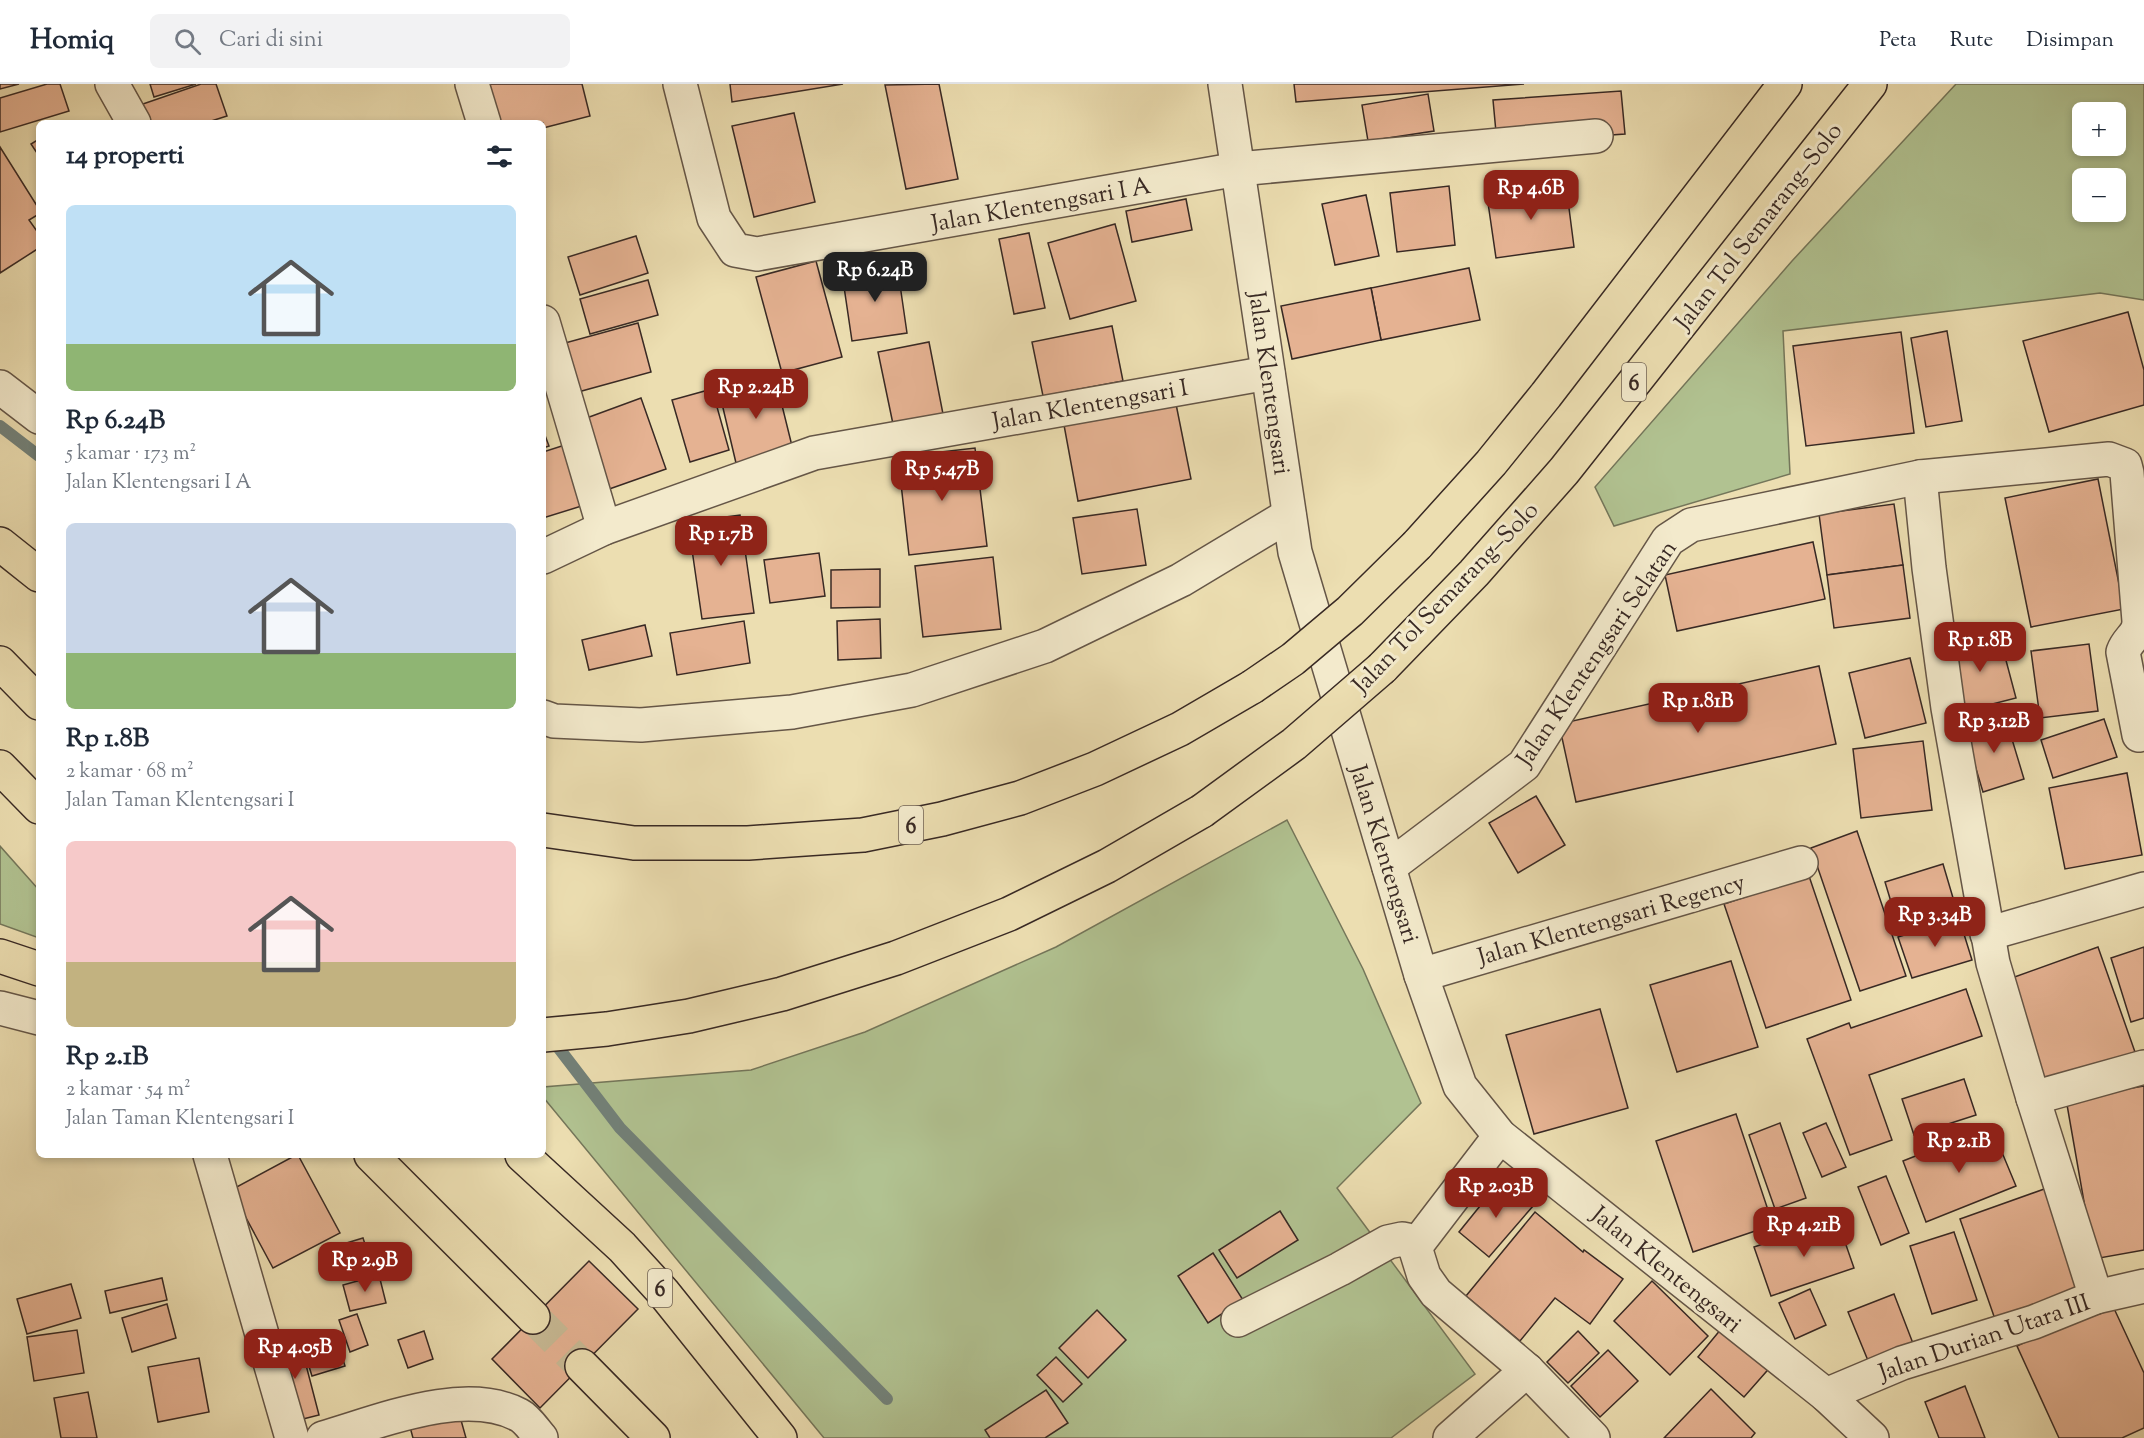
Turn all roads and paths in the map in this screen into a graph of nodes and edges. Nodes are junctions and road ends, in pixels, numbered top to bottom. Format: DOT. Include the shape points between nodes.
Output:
graph roads {
  1 [pos="112,84"];
  2 [pos="472,84"];
  3 [pos="680,84"];
  4 [pos="1225,84"];
  5 [pos="1785,84"];
  6 [pos="1870,84"];
  7 [pos="132,120"];
  8 [pos="483,120"];
  9 [pos="1596,136"];
  10 [pos="1238,169"];
  11 [pos="546,332"];
  12 [pos="1268,373"];
  13 [pos="0,387"];
  14 [pos="36,415"];
  15 [pos="1920,477"];
  16 [pos="1289,515"];
  17 [pos="604,528"];
  18 [pos="0,544"];
  19 [pos="546,556"];
  20 [pos="36,573"];
  21 [pos="0,663"];
  22 [pos="36,700"];
  23 [pos="546,718"];
  24 [pos="2139,735"];
  25 [pos="0,767"];
  26 [pos="36,804"];
  27 [pos="546,830"];
  28 [pos="1801,863"];
  29 [pos="1389,867"];
  30 [pos="2144,889"];
  31 [pos="1987,934"];
  32 [pos="0,957"];
  33 [pos="36,968"];
  34 [pos="1421,975"];
  35 [pos="0,1008"];
  36 [pos="36,1017"];
  37 [pos="546,1035"];
  38 [pos="2144,1067"];
  39 [pos="2033,1098"];
  40 [pos="1500,1136"];
  41 [pos="211,1158"];
  42 [pos="374,1158"];
  43 [pos="525,1158"];
  44 [pos="1415,1247"];
  45 [pos="2144,1286"];
  46 [pos="2096,1297"];
  47 [pos="533,1317"];
  48 [pos="1238,1320"];
  49 [pos="582,1366"];
  50 [pos="1527,1370"];
  51 [pos="1826,1395"];
  52 [pos="292,1438"];
  53 [pos="323,1438"];
  54 [pos="541,1438"];
  55 [pos="653,1438"];
  56 [pos="780,1438"];
  57 [pos="1450,1438"];
  58 [pos="1593,1438"];
  59 [pos="1872,1438"];
  1 -- 7 [label="street"];
  2 -- 8 [label="street"];
  3 -- 10 [label="street, Jalan Klentengsari I A" via="714,218 735,250 757,254"];
  4 -- 10 [label="street, Jalan Klentengsari"];
  5 -- 27 [label="highway, 6, bridge" via="1491,463 1350,611 1252,687 1180,729 1095,769 1031,794 942,819 874,832 748,843 634,843"];
  6 -- 37 [label="highway, Jalan Tol Semarang–Solo / 6, bridge" via="1564,471 1474,573 1383,668 1294,744 1202,811 1107,866 1009,914 897,958 782,994 689,1016"];
  9 -- 10 [label="street, Jalan Klentengsari I A"];
  10 -- 12 [label="street, Jalan Klentengsari"];
  11 -- 17 [label="street"];
  12 -- 16 [label="street, Jalan Klentengsari"];
  12 -- 17 [label="street, Jalan Klentengsari I" via="814,453"];
  13 -- 14 [label="street"];
  15 -- 24 [label="street, Jalan Klentengsari Selatan" via="2109,459 2125,465 2139,629 2123,652"];
  15 -- 29 [label="street, Jalan Klentengsari Selatan" via="1691,525 1668,540 1524,765"];
  15 -- 31 [label="street" via="1948,708"];
  16 -- 23 [label="street" via="1181,580 1045,646 912,690 792,712 641,725"];
  16 -- 29 [label="street, Jalan Klentengsari" via="1294,552"];
  17 -- 19 [label="street, Jalan Klentengsari I"];
  18 -- 20 [label="highway"];
  21 -- 22 [label="highway"];
  25 -- 26 [label="highway"];
  28 -- 34 [label="street, Jalan Klentengsari Regency"];
  29 -- 34 [label="street, Jalan Klentengsari"];
  30 -- 31 [label="street"];
  31 -- 39 [label="street"];
  32 -- 33 [label="highway"];
  34 -- 40 [label="street, Jalan Klentengsari" via="1460,1086"];
  35 -- 36 [label="street"];
  38 -- 39 [label="street"];
  39 -- 46 [label="street"];
  40 -- 44 [label="street"];
  40 -- 51 [label="street, Jalan Klentengsari"];
  41 -- 52 [label="street"];
  42 -- 47 [label="highway"];
  43 -- 56 [label="highway, 6" via="622,1247 663,1292"];
  44 -- 48 [label="street" via="1402,1239 1388,1242"];
  44 -- 50 [label="street" via="1424,1276 1436,1293"];
  45 -- 46 [label="street, Jalan Durian Utara III"];
  46 -- 51 [label="street, Jalan Durian Utara III" via="2034,1322 1902,1363"];
  49 -- 55 [label="highway"];
  50 -- 57 [label="street"];
  50 -- 58 [label="street"];
  51 -- 59 [label="street, Jalan Klentengsari"];
  53 -- 54 [label="street" via="437,1405 459,1403 485,1404 520,1415"];
}
